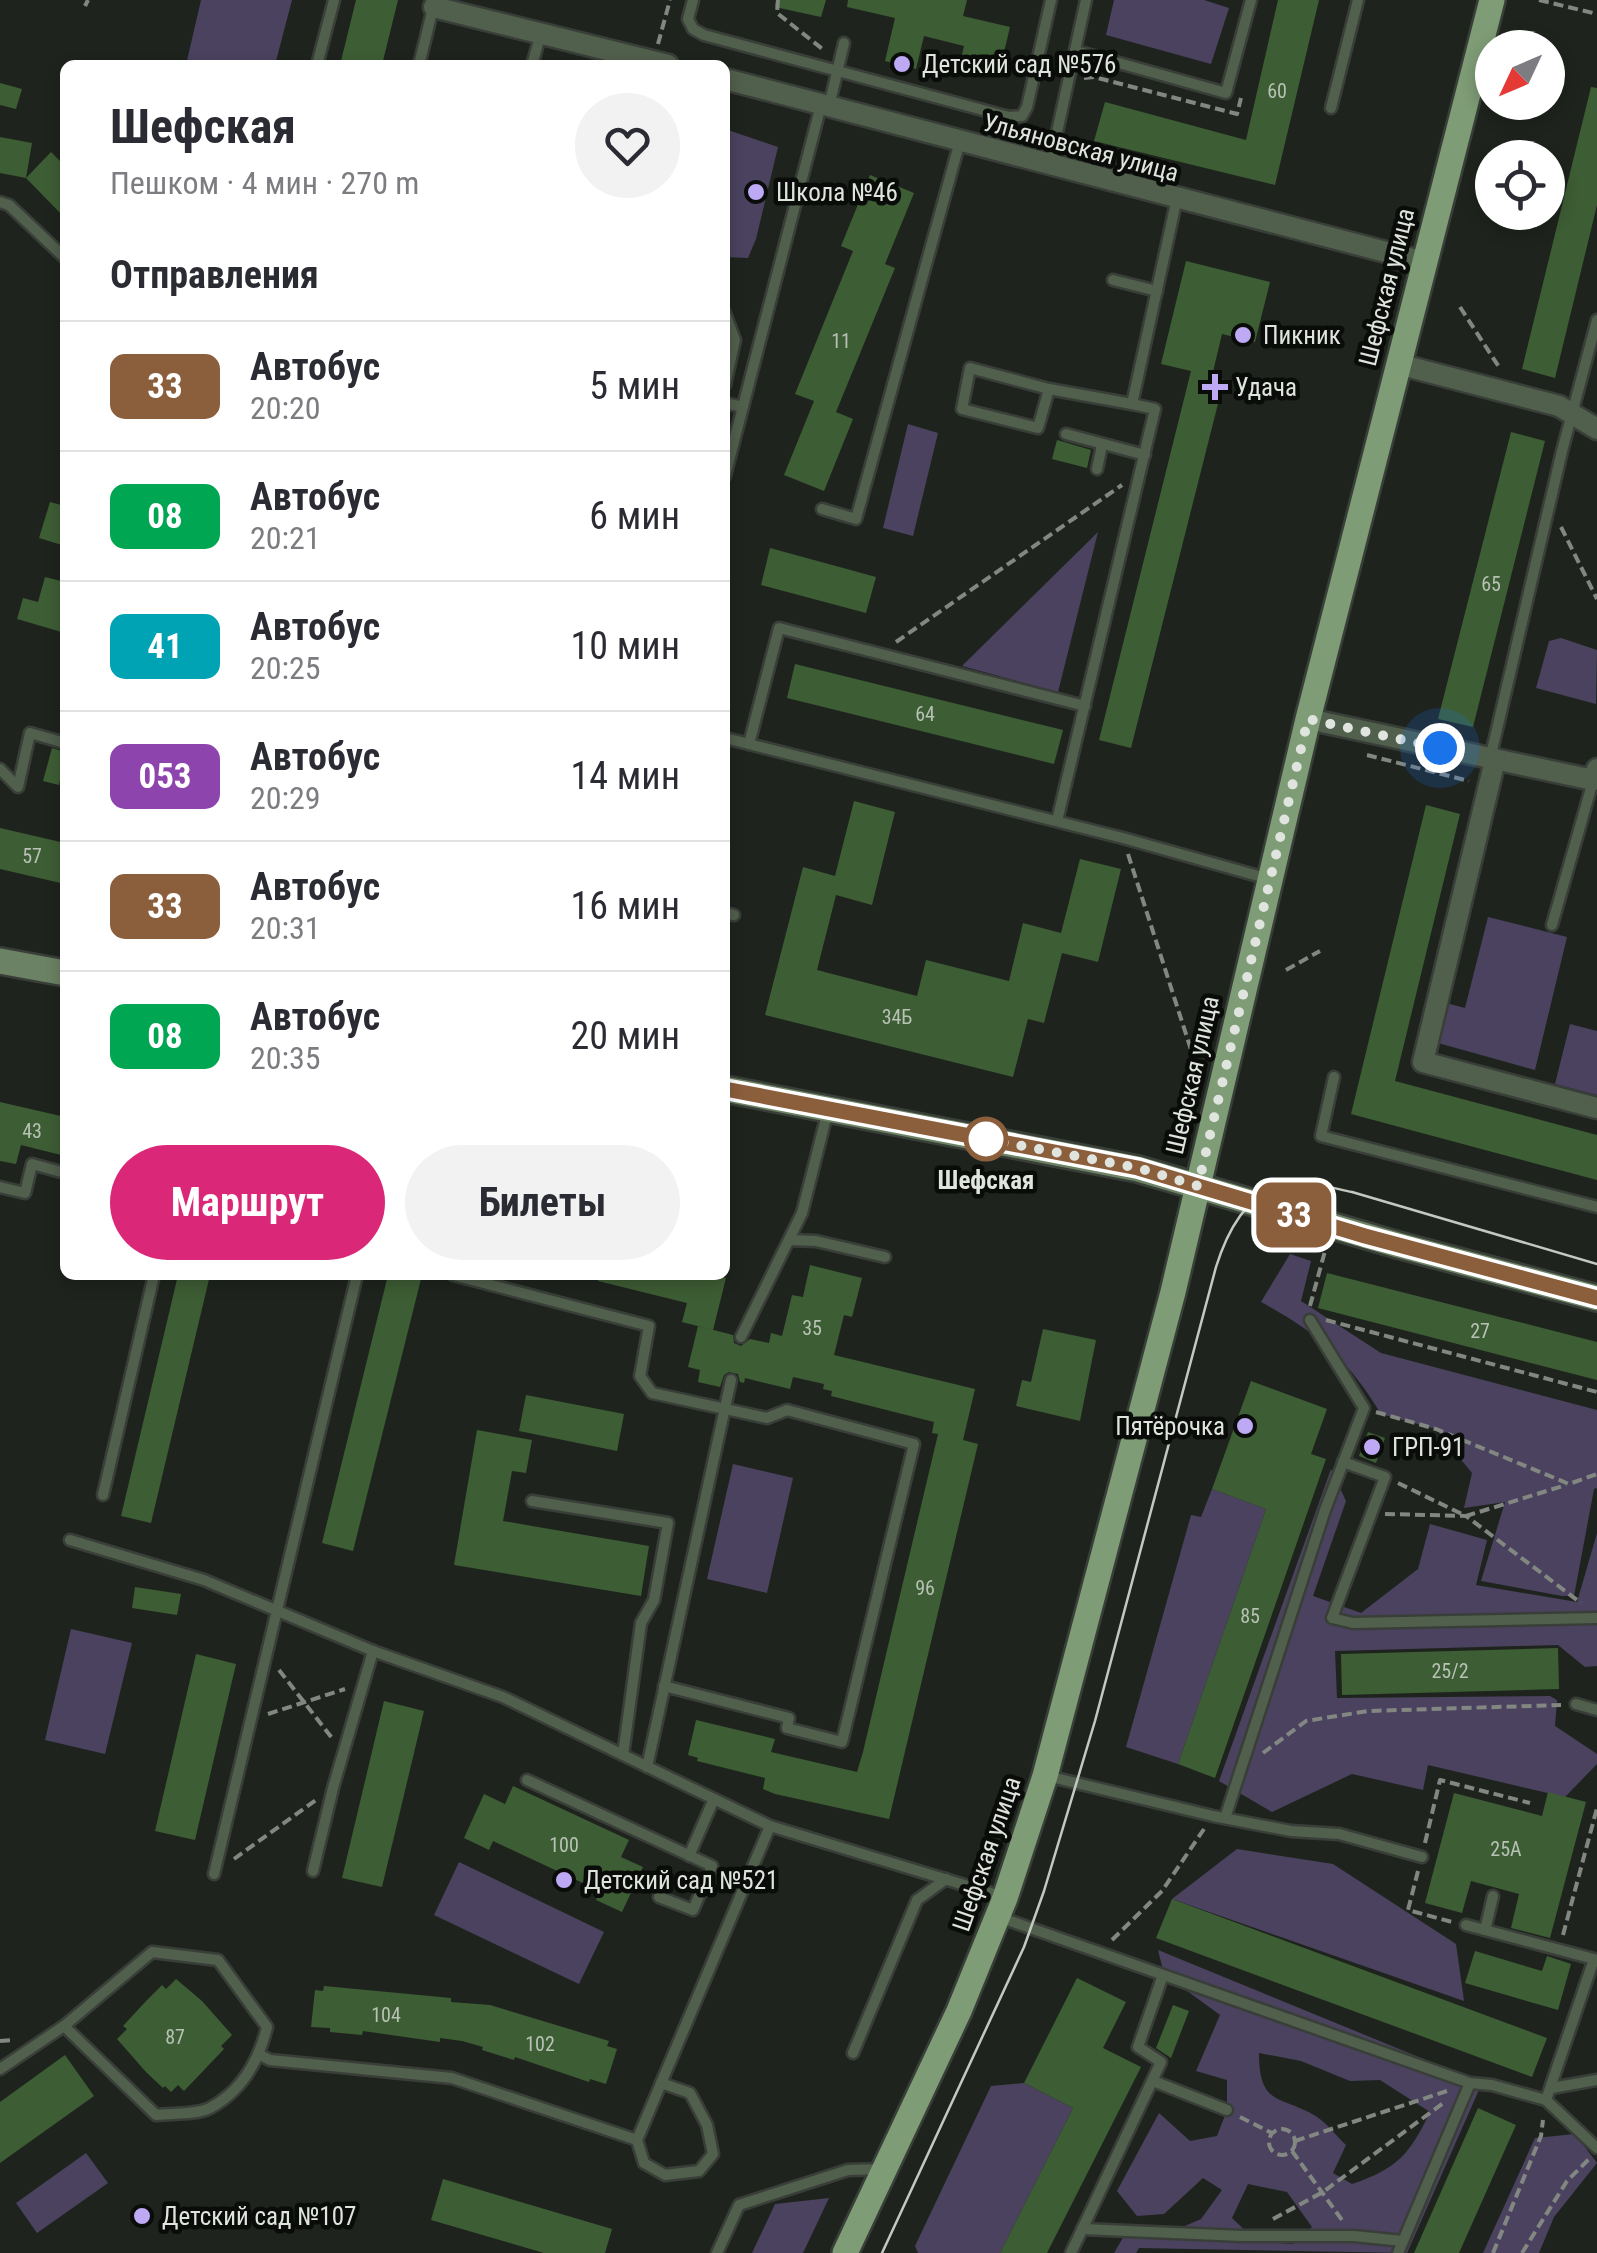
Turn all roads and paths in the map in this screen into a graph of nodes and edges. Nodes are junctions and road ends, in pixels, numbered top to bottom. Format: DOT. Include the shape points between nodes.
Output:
graph roads {
  1 [pos="334,0"];
  2 [pos="670,0"];
  3 [pos="693,0"];
  4 [pos="778,0"];
  5 [pos="1052,0"];
  6 [pos="1086,0"];
  7 [pos="1250,0"];
  8 [pos="1358,0"];
  9 [pos="1492,0"];
  10 [pos="1539,0"];
  11 [pos="434,7"];
  12 [pos="1597,14"];
  13 [pos="541,32"];
  14 [pos="844,43"];
  15 [pos="1076,51"];
  16 [pos="319,60"];
  17 [pos="420,60"];
  18 [pos="533,60"];
  19 [pos="649,60"];
  20 [pos="661,60"];
  21 [pos="838,69"];
  22 [pos="730,81"];
  23 [pos="1078,86"];
  24 [pos="1242,95"];
  25 [pos="825,105"];
  26 [pos="1331,108"];
  27 [pos="960,141"];
  28 [pos="1050,164"];
  29 [pos="1177,198"];
  30 [pos="0,202"];
  31 [pos="60,253"];
  32 [pos="1424,262"];
  33 [pos="1113,280"];
  34 [pos="1157,291"];
  35 [pos="1597,320"];
  36 [pos="730,326"];
  37 [pos="730,362"];
  38 [pos="1398,364"];
  39 [pos="1049,389"];
  40 [pos="730,403"];
  41 [pos="1132,404"];
  42 [pos="743,407"];
  43 [pos="1572,414"];
  44 [pos="1597,429"];
  45 [pos="1066,434"];
  46 [pos="1102,444"];
  47 [pos="1145,456"];
  48 [pos="730,457"];
  49 [pos="1097,469"];
  50 [pos="1140,477"];
  51 [pos="1550,505"];
  52 [pos="822,509"];
  53 [pos="1597,598"];
  54 [pos="878,652"];
  55 [pos="1085,706"];
  56 [pos="1308,719"];
  57 [pos="730,739"];
  58 [pos="60,742"];
  59 [pos="749,744"];
  60 [pos="1492,759"];
  61 [pos="0,769"];
  62 [pos="1595,774"];
  63 [pos="1057,822"];
  64 [pos="1123,838"];
  65 [pos="1269,879"];
  66 [pos="1552,924"];
  67 [pos="1320,951"];
  68 [pos="0,962"];
  69 [pos="1286,970"];
  70 [pos="60,972"];
  71 [pos="1194,1058"];
  72 [pos="1334,1078"];
  73 [pos="730,1091"];
  74 [pos="1597,1108"];
  75 [pos="828,1109"];
  76 [pos="60,1172"];
  77 [pos="1198,1186"];
  78 [pos="0,1187"];
  79 [pos="1597,1207"];
  80 [pos="789,1240"];
  81 [pos="1325,1251"];
  82 [pos="886,1257"];
  83 [pos="153,1280"];
  84 [pos="356,1280"];
  85 [pos="473,1280"];
  86 [pos="1597,1298"];
  87 [pos="1309,1318"];
  88 [pos="1326,1320"];
  89 [pos="741,1336"];
  90 [pos="731,1380"];
  91 [pos="1597,1392"];
  92 [pos="1364,1408"];
  93 [pos="724,1409"];
  94 [pos="1343,1462"];
  95 [pos="1597,1474"];
  96 [pos="1384,1477"];
  97 [pos="1569,1484"];
  98 [pos="102,1496"];
  99 [pos="532,1501"];
  100 [pos="1371,1514"];
  101 [pos="1466,1516"];
  102 [pos="70,1540"];
  103 [pos="1582,1604"];
  104 [pos="277,1610"];
  105 [pos="1597,1618"];
  106 [pos="373,1651"];
  107 [pos="266,1654"];
  108 [pos="364,1683"];
  109 [pos="664,1686"];
  110 [pos="304,1702"];
  111 [pos="1576,1704"];
  112 [pos="1597,1710"];
  113 [pos="250,1721"];
  114 [pos="344,1753"];
  115 [pos="623,1755"];
  116 [pos="647,1767"];
  117 [pos="1241,1770"];
  118 [pos="1046,1776"];
  119 [pos="527,1780"];
  120 [pos="333,1788"];
  121 [pos="713,1801"];
  122 [pos="1530,1802"];
  123 [pos="1597,1808"];
  124 [pos="1219,1817"];
  125 [pos="770,1826"];
  126 [pos="688,1856"];
  127 [pos="1422,1857"];
  128 [pos="313,1871"];
  129 [pos="214,1874"];
  130 [pos="946,1879"];
  131 [pos="1493,1896"];
  132 [pos="659,1897"];
  133 [pos="1002,1907"];
  134 [pos="1466,1925"];
  135 [pos="1485,1930"];
  136 [pos="1559,1950"];
  137 [pos="1098,1954"];
  138 [pos="1163,1974"];
  139 [pos="64,2026"];
  140 [pos="853,2053"];
  141 [pos="260,2055"];
  142 [pos="0,2069"];
  143 [pos="1597,2080"];
  144 [pos="1153,2081"];
  145 [pos="661,2083"];
  146 [pos="1470,2083"];
  147 [pos="1552,2088"];
  148 [pos="1546,2100"];
  149 [pos="1227,2110"];
  150 [pos="1272,2133"];
  151 [pos="636,2140"];
  152 [pos="1295,2141"];
  153 [pos="1597,2150"];
  154 [pos="1292,2151"];
  155 [pos="885,2170"];
  156 [pos="1323,2192"];
  157 [pos="1082,2229"];
  158 [pos="1242,2236"];
  159 [pos="1354,2236"];
  160 [pos="1403,2241"];
  161 [pos="716,2253"];
  162 [pos="845,2253"];
  163 [pos="1070,2253"];
  164 [pos="1398,2253"];
  165 [pos="1493,2253"];
  166 [pos="1522,2253"];
  1 -- 16 [label="lane"];
  2 -- 20 [label="path"];
  3 -- 21 [label="lane" via="688,20 704,35"];
  4 -- 21 [label="path" via="777,13"];
  5 -- 21 [label="lane" via="1022,116"];
  6 -- 15 [label="lane"];
  7 -- 15 [label="lane" via="1226,92"];
  8 -- 26 [label="lane"];
  9 -- 32 [label="main road, Шефская улица"];
  10 -- 12 [label="path"];
  11 -- 13 [label="street"];
  11 -- 17 [label="lane"];
  13 -- 18 [label="lane"];
  13 -- 19 [label="street"];
  14 -- 21 [label="lane"];
  15 -- 28 [label="lane"];
  21 -- 25 [label="lane"];
  22 -- 25 [label="street, Ульяновская улица"];
  23 -- 24 [label="path" via="1094,77 1238,114"];
  25 -- 27 [label="street, Ульяновская улица"];
  25 -- 42 [label="lane"];
  27 -- 28 [label="street, Ульяновская улица"];
  27 -- 52 [label="lane" via="856,518"];
  28 -- 29 [label="street, Ульяновская улица"];
  29 -- 32 [label="street, Ульяновская улица"];
  29 -- 34 [label="lane"];
  30 -- 31 [label="lane"];
  32 -- 38 [label="main road, Шефская улица"];
  33 -- 34 [label="lane"];
  34 -- 41 [label="lane"];
  35 -- 43 [label="lane"];
  36 -- 37 [label="lane"];
  38 -- 43 [label="street"];
  38 -- 56 [label="main road, Шефская улица"];
  39 -- 39 [label="lane" via="970,368 962,409 1038,428"];
  39 -- 41 [label="lane"];
  40 -- 42 [label="lane"];
  41 -- 47 [label="lane" via="1155,409"];
  42 -- 48 [label="lane"];
  43 -- 44 [label="street"];
  43 -- 51 [label="lane"];
  45 -- 46 [label="lane"];
  46 -- 47 [label="lane"];
  46 -- 49 [label="lane"];
  47 -- 50 [label="lane"];
  50 -- 54 [label="path"];
  50 -- 55 [label="lane"];
  51 -- 53 [label="path"];
  51 -- 60 [label="lane"];
  54 -- 55 [label="lane"];
  54 -- 59 [label="lane" via="779,628"];
  55 -- 63 [label="lane"];
  56 -- 60 [label="street"];
  56 -- 65 [label="main road, Шефская улица"];
  57 -- 59 [label="lane"];
  58 -- 61 [label="lane" via="30,734 18,787"];
  59 -- 63 [label="lane"];
  60 -- 62 [label="street"];
  60 -- 74 [label="street" via="1423,1062"];
  62 -- 66 [label="lane"];
  63 -- 64 [label="lane"];
  64 -- 65 [label="lane"];
  64 -- 71 [label="path"];
  65 -- 77 [label="main road, Шефская улица"];
  67 -- 69 [label="path"];
  68 -- 70 [label="main road"];
  72 -- 79 [label="lane" via="1320,1136"];
  73 -- 75 [label="main road"];
  75 -- 77 [label="main road" via="1138,1168"];
  75 -- 80 [label="lane"];
  76 -- 78 [label="lane" via="32,1164 25,1193"];
  77 -- 86 [label="main road"];
  77 -- 118 [label="main road, Шефская улица"];
  80 -- 82 [label="lane"];
  80 -- 89 [label="lane"];
  81 -- 87 [label="path"];
  83 -- 98 [label="lane"];
  84 -- 104 [label="lane"];
  85 -- 93 [label="lane" via="649,1326 640,1376 652,1393"];
  87 -- 92 [label="lane"];
  88 -- 91 [label="path"];
  90 -- 93 [label="lane"];
  92 -- 94 [label="lane"];
  92 -- 97 [label="path" via="1436,1429"];
  93 -- 109 [label="lane"];
  93 -- 109 [label="lane" via="767,1418 787,1410 914,1444 842,1742 787,1728 789,1718"];
  94 -- 96 [label="lane"];
  94 -- 117 [label="lane"];
  95 -- 97 [label="path"];
  96 -- 100 [label="lane"];
  96 -- 101 [label="path"];
  97 -- 101 [label="path"];
  99 -- 115 [label="lane" via="668,1522 654,1600 641,1624"];
  100 -- 101 [label="path"];
  100 -- 105 [label="lane" via="1332,1618"];
  101 -- 103 [label="path"];
  102 -- 104 [label="lane" via="204,1580"];
  104 -- 106 [label="lane"];
  104 -- 107 [label="lane"];
  106 -- 108 [label="lane"];
  106 -- 115 [label="lane" via="504,1697"];
  107 -- 110 [label="path"];
  107 -- 113 [label="lane"];
  108 -- 110 [label="path"];
  108 -- 114 [label="lane"];
  109 -- 116 [label="lane"];
  110 -- 113 [label="path"];
  110 -- 114 [label="path"];
  111 -- 112 [label="lane"];
  111 -- 117 [label="path" via="1368,1711 1306,1721"];
  113 -- 129 [label="lane"];
  114 -- 120 [label="lane"];
  115 -- 116 [label="lane"];
  116 -- 121 [label="lane"];
  117 -- 124 [label="lane"];
  118 -- 124 [label="lane"];
  118 -- 133 [label="main road, Шефская улица"];
  119 -- 126 [label="lane"];
  120 -- 128 [label="lane"];
  120 -- 129 [label="path"];
  121 -- 125 [label="lane"];
  121 -- 126 [label="lane"];
  122 -- 127 [label="path" via="1440,1780"];
  123 -- 136 [label="path"];
  124 -- 127 [label="lane" via="1339,1834"];
  124 -- 137 [label="path" via="1162,1891"];
  125 -- 130 [label="lane"];
  125 -- 145 [label="lane"];
  126 -- 132 [label="lane" via="712,1866 694,1910"];
  127 -- 134 [label="path" via="1408,1910"];
  130 -- 133 [label="lane"];
  130 -- 140 [label="lane" via="917,1900"];
  131 -- 135 [label="lane"];
  133 -- 137 [label="lane"];
  133 -- 155 [label="main road, Шефская улица"];
  134 -- 135 [label="lane"];
  135 -- 136 [label="lane"];
  136 -- 147 [label="lane" via="1594,1959"];
  137 -- 138 [label="lane"];
  138 -- 144 [label="lane" via="1138,2047 1161,2062"];
  138 -- 146 [label="lane"];
  139 -- 141 [label="lane" via="156,2115 208,2109 238,2086"];
  139 -- 141 [label="lane" via="152,1952 218,1960 267,2027"];
  139 -- 142 [label="lane"];
  141 -- 151 [label="lane" via="452,2078"];
  143 -- 147 [label="lane"];
  144 -- 149 [label="lane"];
  144 -- 157 [label="lane"];
  145 -- 151 [label="lane"];
  145 -- 151 [label="lane" via="690,2093 713,2154 700,2171 665,2175 644,2163"];
  146 -- 148 [label="lane"];
  146 -- 152 [label="path"];
  146 -- 156 [label="path"];
  146 -- 160 [label="lane"];
  147 -- 148 [label="lane"];
  148 -- 153 [label="lane"];
  148 -- 165 [label="path" via="1541,2136"];
  149 -- 150 [label="path"];
  150 -- 152 [label="path" via="1281,2128"];
  150 -- 154 [label="path" via="1272,2152"];
  152 -- 154 [label="path"];
  153 -- 166 [label="path" via="1567,2181"];
  154 -- 156 [label="path"];
  155 -- 161 [label="lane" via="848,2170 739,2205"];
  155 -- 162 [label="main road, Шефская улица"];
  156 -- 158 [label="path"];
  156 -- 159 [label="path"];
  157 -- 158 [label="lane"];
  157 -- 163 [label="lane"];
  158 -- 159 [label="lane"];
  159 -- 160 [label="lane"];
  160 -- 164 [label="lane"];
}
